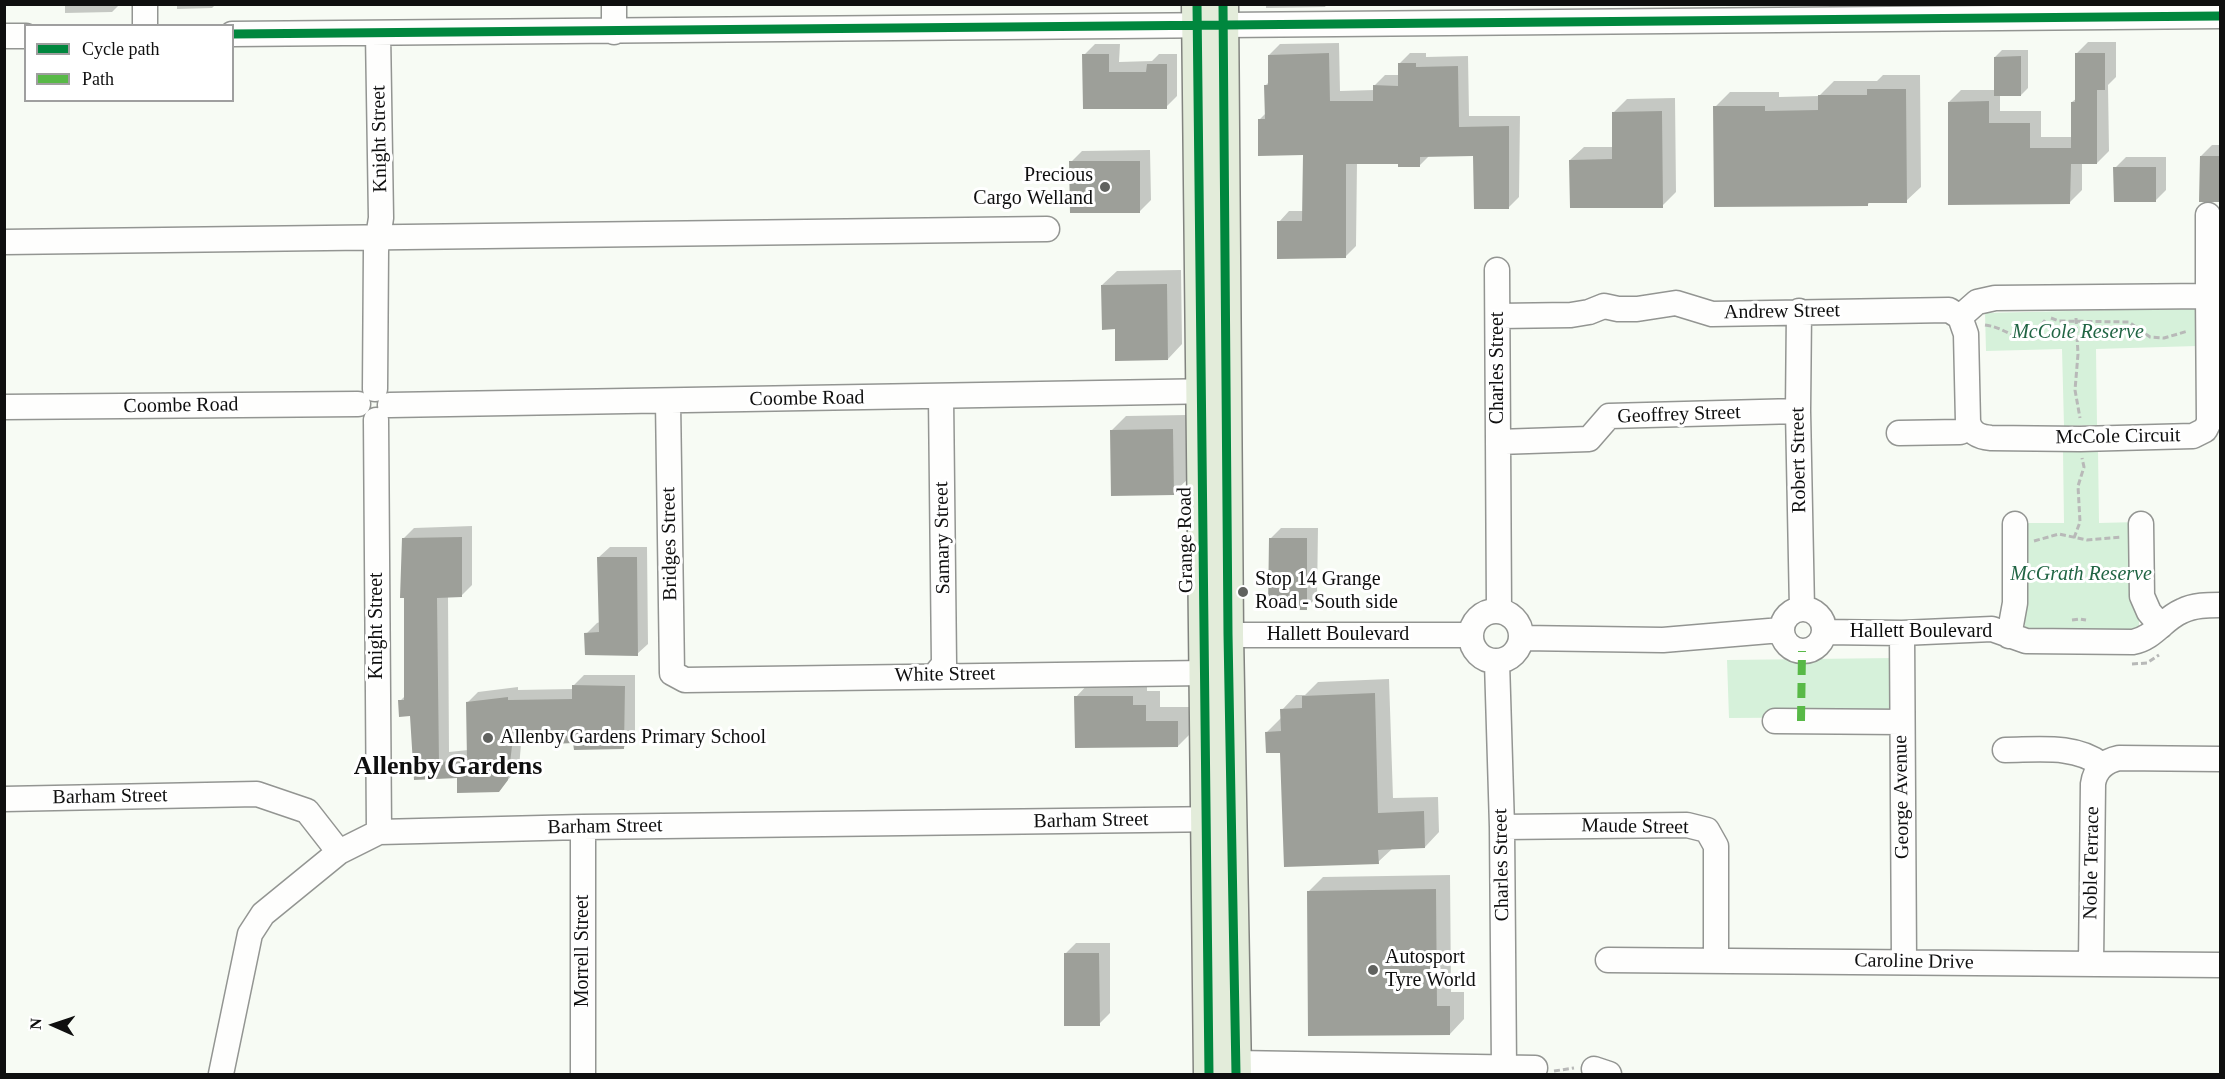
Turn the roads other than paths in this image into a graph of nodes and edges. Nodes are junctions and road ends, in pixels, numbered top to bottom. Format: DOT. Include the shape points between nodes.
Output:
graph roads {
  1 [pos="145,4"];
  2 [pos="614,4"];
  3 [pos="1880,12"];
  4 [pos="1488,14"];
  5 [pos="1210,15"];
  6 [pos="2220,16"];
  7 [pos="145,24"];
  8 [pos="614,32"];
  9 [pos="378,33"];
  10 [pos="234,34"];
  11 [pos="4,36"];
  12 [pos="24,36"];
  13 [pos="2208,215"];
  14 [pos="1047,229"];
  15 [pos="378,237"];
  16 [pos="4,242"];
  17 [pos="1497,270"];
  18 [pos="2208,296"];
  19 [pos="1799,311"];
  20 [pos="1498,316"];
  21 [pos="1969,320"];
  22 [pos="2207,342"];
  23 [pos="1213,392"];
  24 [pos="941,397"];
  25 [pos="668,401"];
  26 [pos="375,405"];
  27 [pos="4,408"];
  28 [pos="1798,411"];
  29 [pos="1970,428"];
  30 [pos="1899,433"];
  31 [pos="1498,442"];
  32 [pos="2141,530"];
  33 [pos="2015,531"];
  34 [pos="2220,604"];
  35 [pos="1802,609"];
  36 [pos="1499,610"];
  37 [pos="2162,626"];
  38 [pos="1781,630"];
  39 [pos="1824,632"];
  40 [pos="1902,633"];
  41 [pos="1216,635"];
  42 [pos="1471,635"];
  43 [pos="2009,636"];
  44 [pos="1522,638"];
  45 [pos="1497,662"];
  46 [pos="1205,673"];
  47 [pos="935,675"];
  48 [pos="685,680"];
  49 [pos="1774,721"];
  50 [pos="1902,722"];
  51 [pos="2005,750"];
  52 [pos="2220,759"];
  53 [pos="2102,765"];
  54 [pos="4,799"];
  55 [pos="1219,819"];
  56 [pos="583,827"];
  57 [pos="1502,827"];
  58 [pos="379,832"];
  59 [pos="339,852"];
  60 [pos="1608,960"];
  61 [pos="1716,960"];
  62 [pos="1904,961"];
  63 [pos="2091,964"];
  64 [pos="2220,965"];
  65 [pos="1504,1068"];
  66 [pos="1535,1068"];
  67 [pos="1224,1072"];
  68 [pos="221,1074"];
  69 [pos="584,1074"];
  1 -- 7 [label="street"];
  2 -- 8 [label="street"];
  3 -- 4 [label="street"];
  3 -- 6 [label="street"];
  4 -- 5 [label="street"];
  5 -- 8 [label="street"];
  5 -- 23 [label="main road, Grange Road"];
  8 -- 9 [label="street"];
  9 -- 10 [label="street"];
  9 -- 15 [label="street, Knight Street"];
  11 -- 12 [label="street"];
  13 -- 18 [label="street, McCole Circuit"];
  14 -- 15 [label="street"];
  15 -- 16 [label="street"];
  15 -- 26 [label="street, Knight Street"];
  17 -- 20 [label="street, Charles Street"];
  18 -- 21 [label="street" via="2076,310 1988,298 1977,302"];
  18 -- 22 [label="street, McCole Circuit"];
  19 -- 20 [label="street, Andrew Street" via="1712,314 1676,303 1637,309 1604,306 1571,315"];
  19 -- 21 [label="street, Andrew Street" via="1944,309"];
  19 -- 28 [label="street, Robert Street"];
  20 -- 31 [label="street, Charles Street"];
  21 -- 29 [label="street" via="1966,334"];
  22 -- 29 [label="street, McCole Circuit" via="2210,416 2202,432 2193,436 1991,438 1977,435"];
  23 -- 24 [label="street, Coombe Road"];
  23 -- 41 [label="main road, Grange Road"];
  24 -- 25 [label="street, Coombe Road"];
  24 -- 47 [label="street, Samary Street" via="944,664"];
  25 -- 26 [label="street, Coombe Road"];
  25 -- 48 [label="street, Bridges Street" via="672,673"];
  26 -- 27 [label="street, Coombe Road"];
  26 -- 58 [label="street, Knight Street"];
  28 -- 31 [label="street, Geoffrey Street" via="1609,416 1589,439"];
  28 -- 35 [label="street, Robert Street"];
  29 -- 30 [label="street, McCole Circuit" via="1960,432"];
  31 -- 36 [label="street, Charles Street"];
  32 -- 37 [label="street" via="2142,596 2149,612"];
  33 -- 43 [label="street" via="2015,603"];
  34 -- 37 [label="street, Hallett Boulevard" via="2181,611"];
  35 -- 38 [label="street" via="1784,619"];
  35 -- 39 [label="street" via="1818,616"];
  36 -- 42 [label="street" via="1479,617"];
  36 -- 44 [label="street" via="1516,620"];
  37 -- 43 [label="street, Hallett Boulevard" via="2144,640 2127,643 2026,641"];
  38 -- 39 [label="street" via="1791,648 1802,651 1812,649"];
  38 -- 44 [label="street" via="1663,640"];
  39 -- 40 [label="street, Hallett Boulevard"];
  40 -- 43 [label="street, Hallett Boulevard" via="1992,629"];
  40 -- 50 [label="street, George Avenue"];
  41 -- 42 [label="street, Hallett Boulevard"];
  41 -- 46 [label="main road, Grange Road"];
  41 -- 55 [label="main road, Grange Road"];
  42 -- 45 [label="street" via="1478,655"];
  44 -- 45 [label="street" via="1515,654"];
  45 -- 57 [label="street, Charles Street"];
  46 -- 47 [label="street, White Street"];
  46 -- 55 [label="main road, Grange Road"];
  47 -- 48 [label="street, White Street"];
  49 -- 50 [label="street"];
  50 -- 62 [label="street, George Avenue"];
  51 -- 53 [label="street" via="2077,752"];
  52 -- 53 [label="street" via="2119,758"];
  53 -- 63 [label="street, Noble Terrace" via="2093,784"];
  54 -- 59 [label="street, Barham Street" via="257,794 307,811"];
  55 -- 56 [label="street, Barham Street"];
  55 -- 67 [label="main road, Grange Road"];
  56 -- 58 [label="street, Barham Street"];
  56 -- 69 [label="street, Morrell Street"];
  57 -- 61 [label="street, Maude Street" via="1687,825 1707,830 1716,846"];
  57 -- 65 [label="street, Charles Street"];
  58 -- 59 [label="street, Barham Street"];
  59 -- 68 [label="street" via="263,914 250,934"];
  60 -- 61 [label="street, Caroline Drive"];
  61 -- 62 [label="street, Caroline Drive"];
  62 -- 63 [label="street, Caroline Drive"];
  63 -- 64 [label="street, Caroline Drive"];
  65 -- 66 [label="street"];
  65 -- 67 [label="street"];
}
